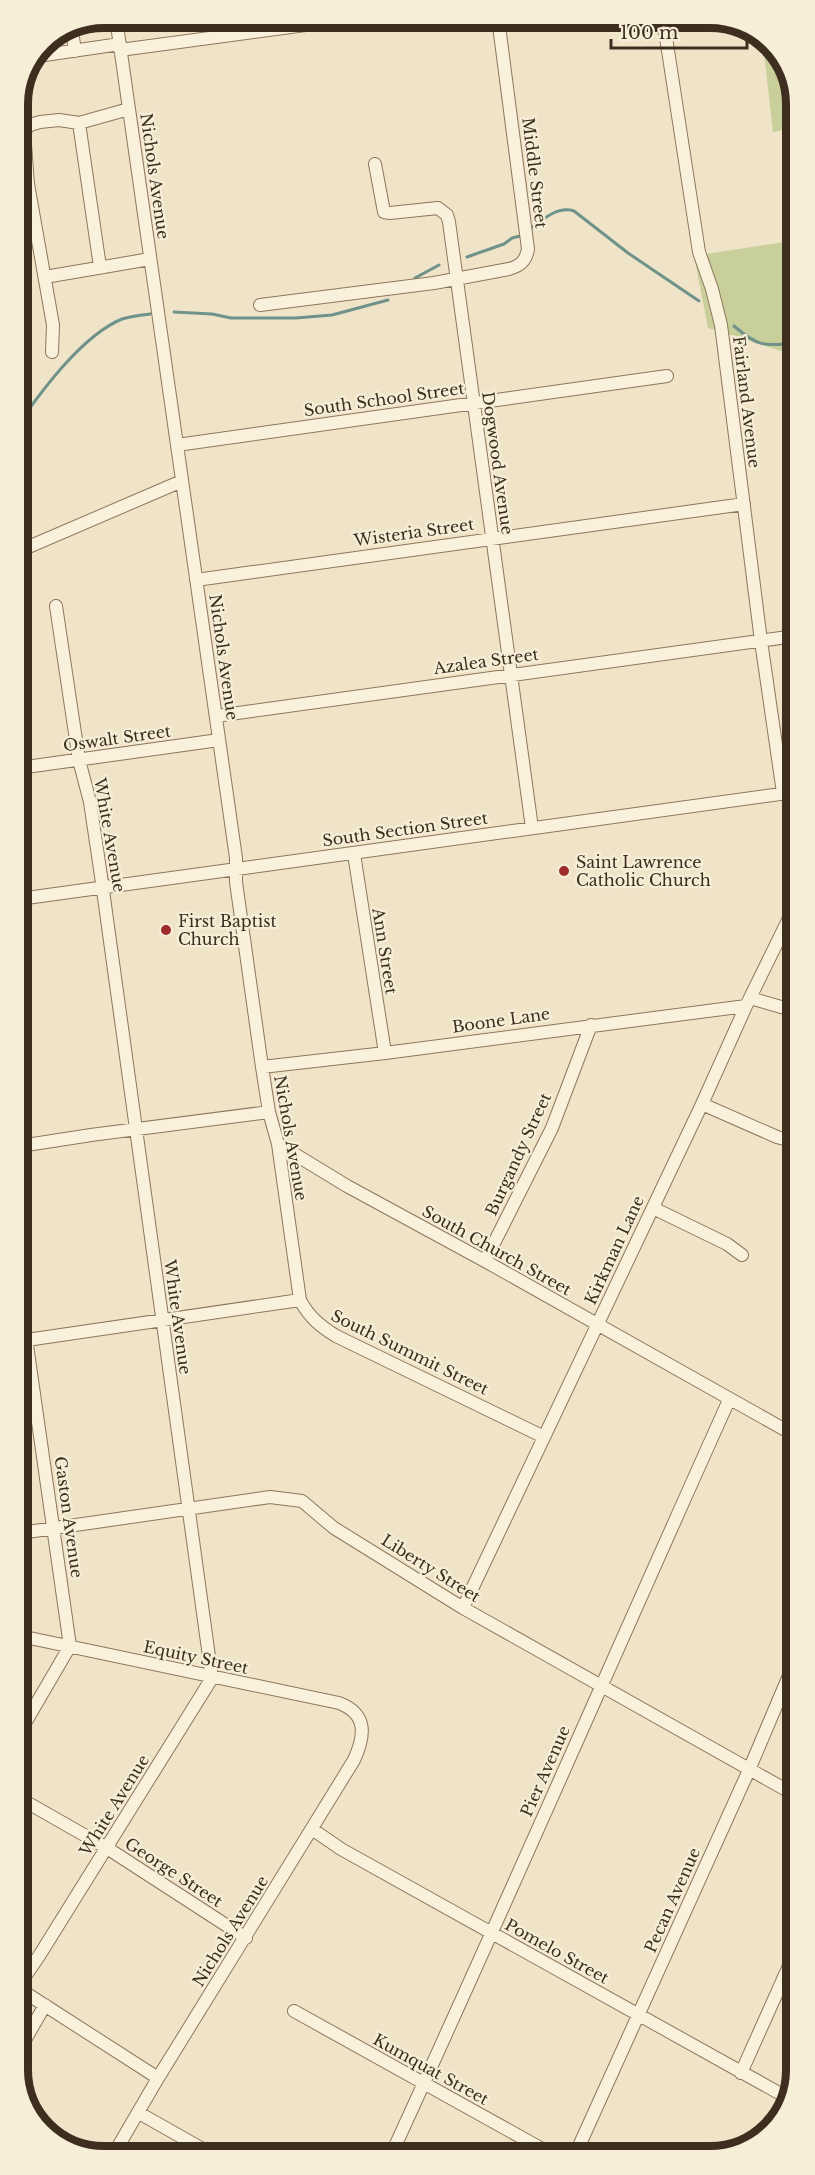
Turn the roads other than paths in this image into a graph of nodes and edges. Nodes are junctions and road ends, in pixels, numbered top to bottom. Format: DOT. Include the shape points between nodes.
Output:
graph roads {
  1 [pos="117,28"];
  2 [pos="274,28"];
  3 [pos="499,29"];
  4 [pos="665,29"];
  5 [pos="73,35"];
  6 [pos="120,47"];
  7 [pos="75,51"];
  8 [pos="47,55"];
  9 [pos="129,109"];
  10 [pos="79,123"];
  11 [pos="29,126"];
  12 [pos="375,165"];
  13 [pos="29,189"];
  14 [pos="150,259"];
  15 [pos="99,267"];
  16 [pos="45,277"];
  17 [pos="456,278"];
  18 [pos="260,305"];
  19 [pos="52,352"];
  20 [pos="667,376"];
  21 [pos="474,404"];
  22 [pos="177,445"];
  23 [pos="183,482"];
  24 [pos="744,504"];
  25 [pos="491,538"];
  26 [pos="29,547"];
  27 [pos="196,580"];
  28 [pos="56,606"];
  29 [pos="786,637"];
  30 [pos="761,641"];
  31 [pos="511,674"];
  32 [pos="216,716"];
  33 [pos="219,740"];
  34 [pos="79,760"];
  35 [pos="29,767"];
  36 [pos="786,777"];
  37 [pos="786,793"];
  38 [pos="532,828"];
  39 [pos="354,854"];
  40 [pos="236,868"];
  41 [pos="103,886"];
  42 [pos="29,898"];
  43 [pos="786,924"];
  44 [pos="748,1002"];
  45 [pos="786,1009"];
  46 [pos="591,1025"];
  47 [pos="385,1053"];
  48 [pos="262,1067"];
  49 [pos="702,1104"];
  50 [pos="269,1112"];
  51 [pos="136,1129"];
  52 [pos="786,1140"];
  53 [pos="278,1144"];
  54 [pos="28,1145"];
  55 [pos="652,1208"];
  56 [pos="742,1255"];
  57 [pos="485,1261"];
  58 [pos="300,1300"];
  59 [pos="162,1319"];
  60 [pos="597,1325"];
  61 [pos="28,1339"];
  62 [pos="28,1373"];
  63 [pos="729,1400"];
  64 [pos="786,1431"];
  65 [pos="542,1436"];
  66 [pos="188,1509"];
  67 [pos="54,1529"];
  68 [pos="28,1532"];
  69 [pos="463,1608"];
  70 [pos="28,1638"];
  71 [pos="70,1646"];
  72 [pos="212,1678"];
  73 [pos="786,1683"];
  74 [pos="600,1686"];
  75 [pos="28,1718"];
  76 [pos="359,1719"];
  77 [pos="749,1770"];
  78 [pos="786,1790"];
  79 [pos="28,1803"];
  80 [pos="312,1829"];
  81 [pos="107,1848"];
  82 [pos="492,1934"];
  83 [pos="246,1938"];
  84 [pos="28,1971"];
  85 [pos="786,1973"];
  86 [pos="28,1994"];
  87 [pos="45,2005"];
  88 [pos="294,2011"];
  89 [pos="638,2015"];
  90 [pos="28,2035"];
  91 [pos="741,2073"];
  92 [pos="158,2078"];
  93 [pos="424,2084"];
  94 [pos="782,2095"];
  95 [pos="138,2113"];
  96 [pos="118,2146"];
  97 [pos="197,2146"];
  98 [pos="396,2146"];
  99 [pos="537,2146"];
  100 [pos="579,2146"];
  1 -- 6 [label="street, Nichols Avenue"];
  2 -- 6 [label="street"];
  3 -- 17 [label="street, Middle Street" via="527,258 519,266"];
  4 -- 24 [label="street, Fairland Avenue" via="699,252 721,326"];
  5 -- 7 [label="street"];
  6 -- 7 [label="street"];
  6 -- 9 [label="street, Nichols Avenue"];
  7 -- 8 [label="street"];
  9 -- 10 [label="street"];
  9 -- 14 [label="street, Nichols Avenue"];
  10 -- 11 [label="street" via="59,120"];
  10 -- 15 [label="street"];
  12 -- 17 [label="street, Dogwood Avenue" via="382,213 442,210 449,222"];
  13 -- 16 [label="street"];
  14 -- 15 [label="street"];
  14 -- 22 [label="street, Nichols Avenue"];
  15 -- 16 [label="street"];
  16 -- 19 [label="street" via="54,334"];
  17 -- 18 [label="street"];
  17 -- 21 [label="street, Dogwood Avenue"];
  20 -- 21 [label="street, South School Street"];
  21 -- 22 [label="street, South School Street"];
  21 -- 25 [label="street, Dogwood Avenue"];
  22 -- 23 [label="street, Nichols Avenue"];
  23 -- 26 [label="street"];
  23 -- 27 [label="street, Nichols Avenue"];
  24 -- 25 [label="street, Wisteria Street"];
  24 -- 30 [label="street, Fairland Avenue"];
  25 -- 27 [label="street, Wisteria Street"];
  25 -- 31 [label="street, Dogwood Avenue"];
  27 -- 32 [label="street, Nichols Avenue"];
  28 -- 34 [label="street, White Avenue"];
  29 -- 30 [label="street, Azalea Street"];
  30 -- 31 [label="street, Azalea Street"];
  30 -- 36 [label="street, Fairland Avenue"];
  31 -- 32 [label="street, Azalea Street"];
  31 -- 38 [label="street, Dogwood Avenue"];
  32 -- 33 [label="street, Nichols Avenue"];
  33 -- 34 [label="street, Oswalt Street"];
  33 -- 40 [label="street, Nichols Avenue"];
  34 -- 35 [label="street, Oswalt Street"];
  34 -- 41 [label="street, White Avenue"];
  37 -- 38 [label="street, South Section Street"];
  38 -- 39 [label="street, South Section Street"];
  39 -- 40 [label="street, South Section Street"];
  39 -- 47 [label="street, Ann Street"];
  40 -- 41 [label="street, South Section Street"];
  40 -- 48 [label="street, Nichols Avenue"];
  41 -- 42 [label="street, South Section Street"];
  41 -- 51 [label="street, White Avenue"];
  43 -- 44 [label="street, Kirkman Lane"];
  44 -- 45 [label="street, Boone Lane"];
  44 -- 46 [label="street, Boone Lane"];
  44 -- 49 [label="street, Kirkman Lane"];
  46 -- 47 [label="street, Boone Lane"];
  46 -- 57 [label="street, Burgandy Street" via="552,1128"];
  47 -- 48 [label="street, Boone Lane"];
  48 -- 50 [label="street, Nichols Avenue"];
  49 -- 52 [label="street"];
  49 -- 55 [label="street, Kirkman Lane"];
  50 -- 51 [label="street"];
  50 -- 53 [label="street, Nichols Avenue"];
  51 -- 54 [label="street"];
  51 -- 59 [label="street, White Avenue"];
  53 -- 57 [label="street, South Church Street"];
  53 -- 58 [label="street, Nichols Avenue"];
  55 -- 56 [label="street"];
  55 -- 60 [label="street, Kirkman Lane"];
  57 -- 60 [label="street, South Church Street"];
  58 -- 59 [label="street"];
  58 -- 65 [label="street, South Summit Street" via="319,1326 336,1336"];
  59 -- 61 [label="street"];
  59 -- 66 [label="street, White Avenue"];
  60 -- 63 [label="street, South Church Street"];
  60 -- 65 [label="street, Kirkman Lane"];
  62 -- 67 [label="street, Gaston Avenue"];
  63 -- 64 [label="street, South Church Street"];
  63 -- 74 [label="street, Pier Avenue"];
  65 -- 69 [label="street, Kirkman Lane"];
  66 -- 67 [label="street, Liberty Street"];
  66 -- 69 [label="street, Liberty Street" via="270,1497 302,1502 334,1528"];
  66 -- 72 [label="street, White Avenue"];
  67 -- 68 [label="street, Liberty Street"];
  67 -- 71 [label="street, Gaston Avenue"];
  69 -- 74 [label="street, Liberty Street"];
  70 -- 71 [label="street, Equity Street"];
  71 -- 72 [label="street, Equity Street"];
  71 -- 75 [label="street"];
  72 -- 76 [label="street, Equity Street" via="339,1704"];
  72 -- 81 [label="street, White Avenue"];
  73 -- 77 [label="street, Pecan Avenue"];
  74 -- 77 [label="street, Liberty Street"];
  74 -- 82 [label="street, Pier Avenue"];
  76 -- 80 [label="street, Nichols Avenue" via="362,1743"];
  77 -- 78 [label="street, Liberty Street"];
  77 -- 89 [label="street, Pecan Avenue"];
  79 -- 81 [label="street, George Street"];
  80 -- 82 [label="street, Pomelo Street"];
  80 -- 83 [label="street, Nichols Avenue"];
  81 -- 83 [label="street, George Street"];
  81 -- 84 [label="street, White Avenue"];
  82 -- 89 [label="street, Pomelo Street"];
  82 -- 93 [label="street, Pier Avenue"];
  83 -- 92 [label="street, Nichols Avenue"];
  85 -- 91 [label="street"];
  86 -- 87 [label="street"];
  87 -- 90 [label="street"];
  87 -- 92 [label="street"];
  88 -- 93 [label="street, Kumquat Street"];
  89 -- 91 [label="street, Pomelo Street"];
  89 -- 100 [label="street, Pecan Avenue"];
  91 -- 94 [label="street, Pomelo Street"];
  92 -- 95 [label="street, Nichols Avenue"];
  93 -- 98 [label="street, Pier Avenue"];
  93 -- 99 [label="street, Kumquat Street"];
  95 -- 96 [label="street, Nichols Avenue"];
  95 -- 97 [label="street"];
}
